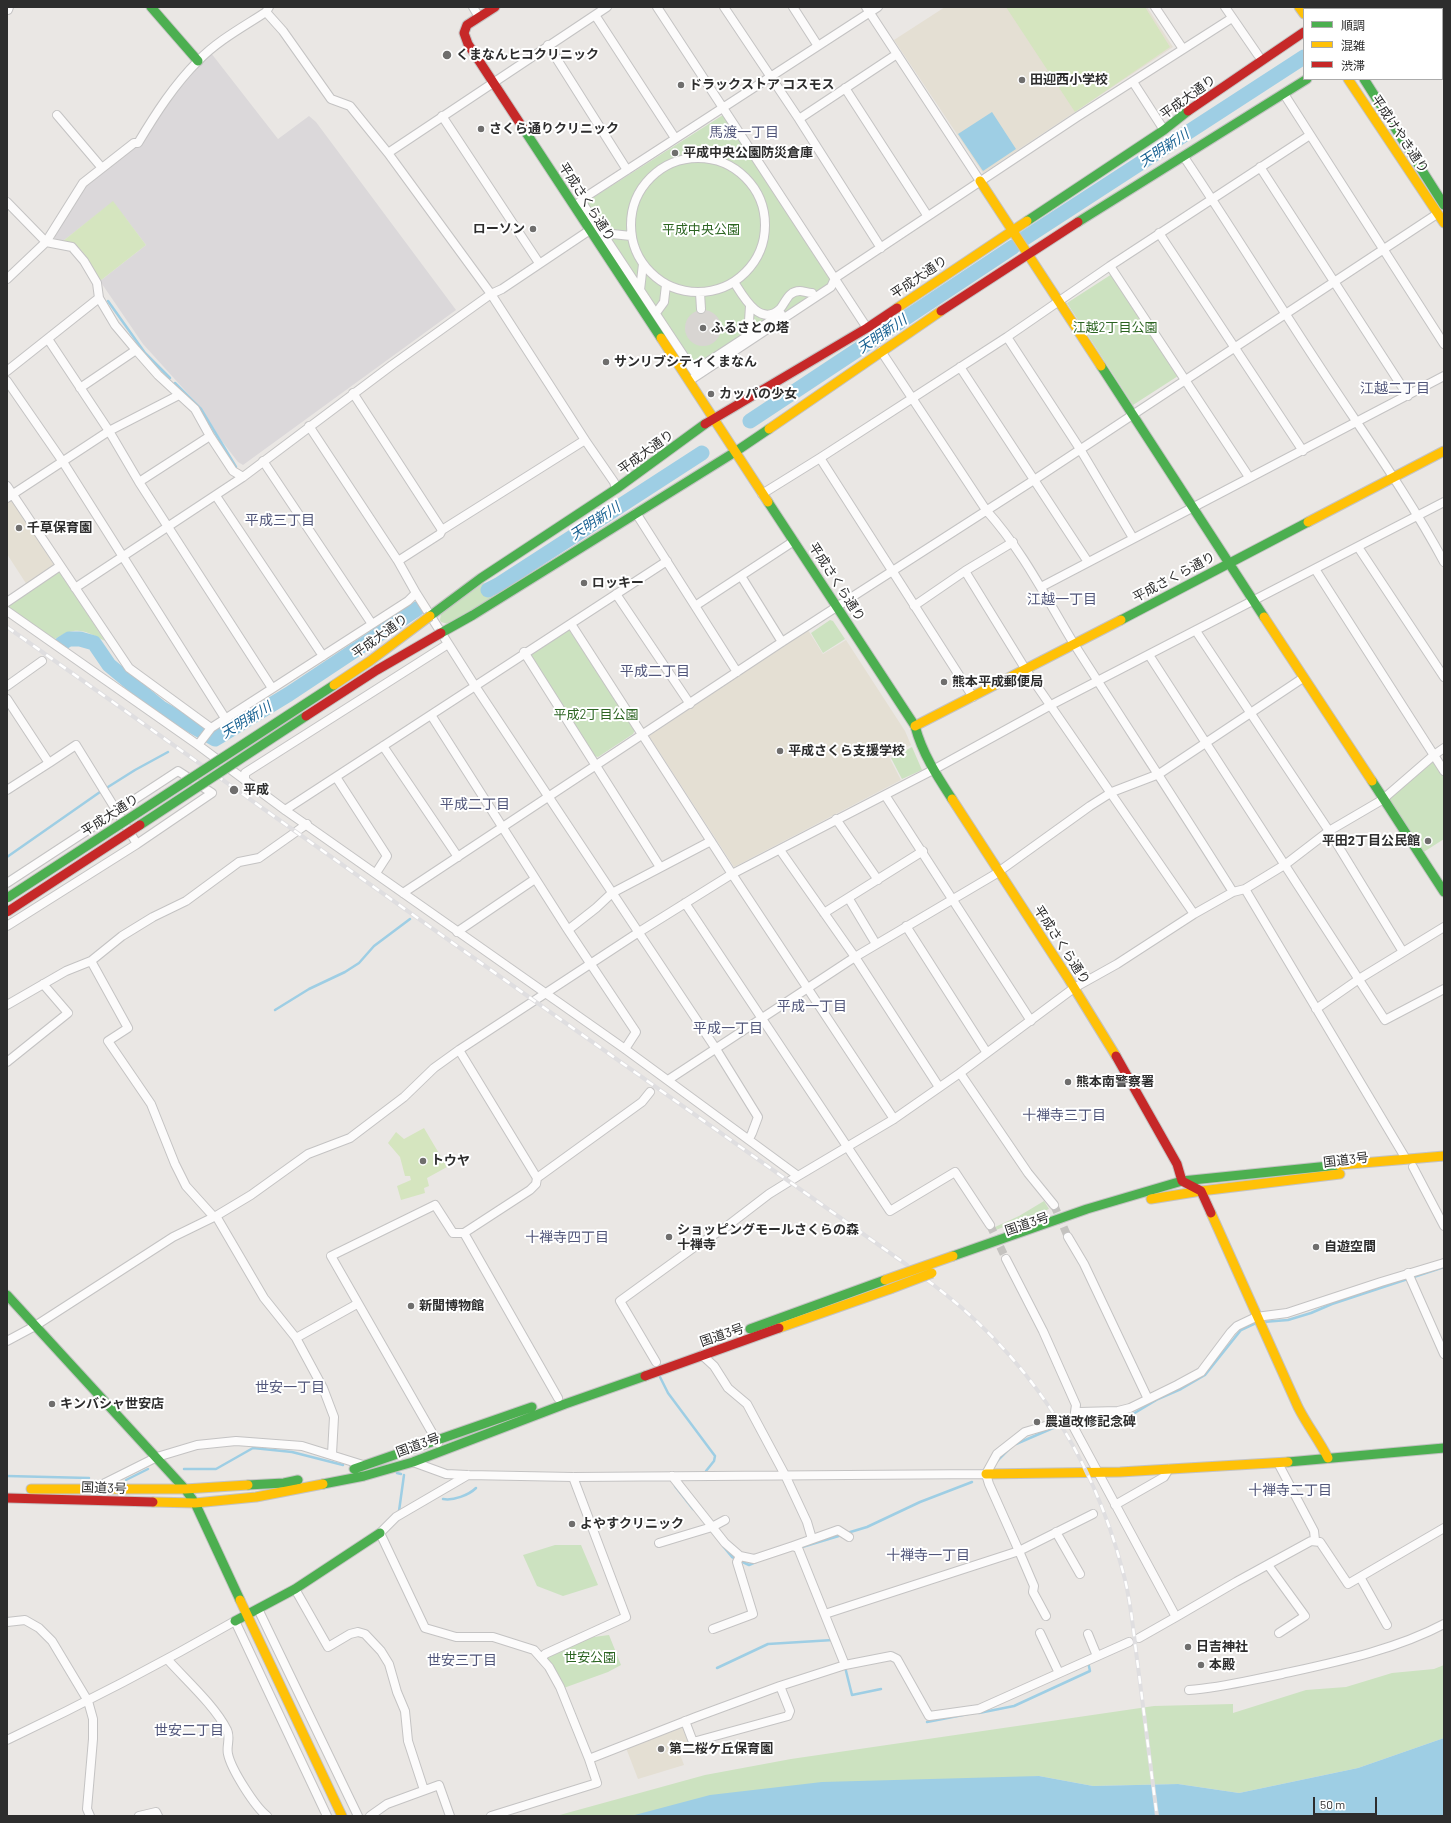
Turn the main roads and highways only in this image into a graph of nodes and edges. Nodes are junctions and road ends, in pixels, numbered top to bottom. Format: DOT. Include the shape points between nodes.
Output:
graph roads {
  1 [pos="151,7"];
  2 [pos="494,7"];
  3 [pos="1303,33"];
  4 [pos="198,61"];
  5 [pos="1305,80"];
  6 [pos="1349,80"];
  7 [pos="1365,80"];
  8 [pos="980,181"];
  9 [pos="1444,205"];
  10 [pos="1444,223"];
  11 [pos="1013,233"];
  12 [pos="1026,252"];
  13 [pos="713,419"];
  14 [pos="1444,450"];
  15 [pos="735,452"];
  16 [pos="1228,563"];
  17 [pos="915,726"];
  18 [pos="1444,892"];
  19 [pos="7,898"];
  20 [pos="7,912"];
  21 [pos="1444,1156"];
  22 [pos="1444,1164"];
  23 [pos="1182,1181"];
  24 [pos="1201,1191"];
  25 [pos="954,1260"];
  26 [pos="7,1295"];
  27 [pos="1444,1448"];
  28 [pos="1328,1458"];
  29 [pos="986,1474"];
  30 [pos="185,1489"];
  31 [pos="7,1490"];
  32 [pos="7,1498"];
  33 [pos="195,1503"];
  34 [pos="380,1533"];
  35 [pos="247,1614"];
  36 [pos="235,1621"];
  37 [pos="342,1816"];
  1 -- 4 [label="main road"];
  2 -- 13 [label="main road, 平成さくら通り" via="467,25 465,38 579,205 590,230"];
  3 -- 11 [label="main road, 平成大通り" via="1200,101 1164,130"];
  5 -- 12 [label="main road, 平成大通り"];
  6 -- 10 [label="main road, 平成けやき通り"];
  7 -- 9 [label="main road, 平成けやき通り"];
  8 -- 11 [label="main road"];
  11 -- 12 [label="main road"];
  11 -- 13 [label="main road, 平成大通り" via="867,328"];
  12 -- 15 [label="main road, 平成大通り"];
  12 -- 16 [label="main road"];
  13 -- 15 [label="main road, 平成さくら通り"];
  13 -- 19 [label="main road, 平成大通り, bridge" via="616,489 486,574 370,661"];
  14 -- 16 [label="main road, 平成さくら通り"];
  15 -- 17 [label="main road, 平成さくら通り"];
  15 -- 20 [label="main road, 平成大通り, bridge" via="474,615 377,670"];
  16 -- 17 [label="main road, 平成さくら通り"];
  16 -- 18 [label="main road"];
  17 -- 23 [label="main road, 平成さくら通り" via="933,770 1074,988 1133,1085 1177,1164"];
  21 -- 23 [label="main road, 国道3号"];
  22 -- 24 [label="main road, 国道3号"];
  23 -- 24 [label="main road"];
  23 -- 25 [label="main road, 国道3号" via="1087,1209"];
  24 -- 25 [label="main road, 国道3号" via="1123,1206"];
  24 -- 28 [label="main road" via="1298,1407"];
  25 -- 30 [label="main road, 国道3号, bridge" via="885,1280 366,1466 284,1483"];
  25 -- 33 [label="main road, 国道3号, bridge" via="890,1289 565,1404 413,1462 364,1476 294,1491"];
  26 -- 30 [label="main road"];
  27 -- 28 [label="main road"];
  28 -- 29 [label="main road" via="1099,1473"];
  30 -- 31 [label="main road, 国道3号"];
  30 -- 33 [label="main road"];
  32 -- 33 [label="main road, 国道3号"];
  33 -- 35 [label="main road"];
  34 -- 35 [label="main road" via="295,1589"];
  35 -- 36 [label="main road"];
  35 -- 37 [label="main road"];
}
